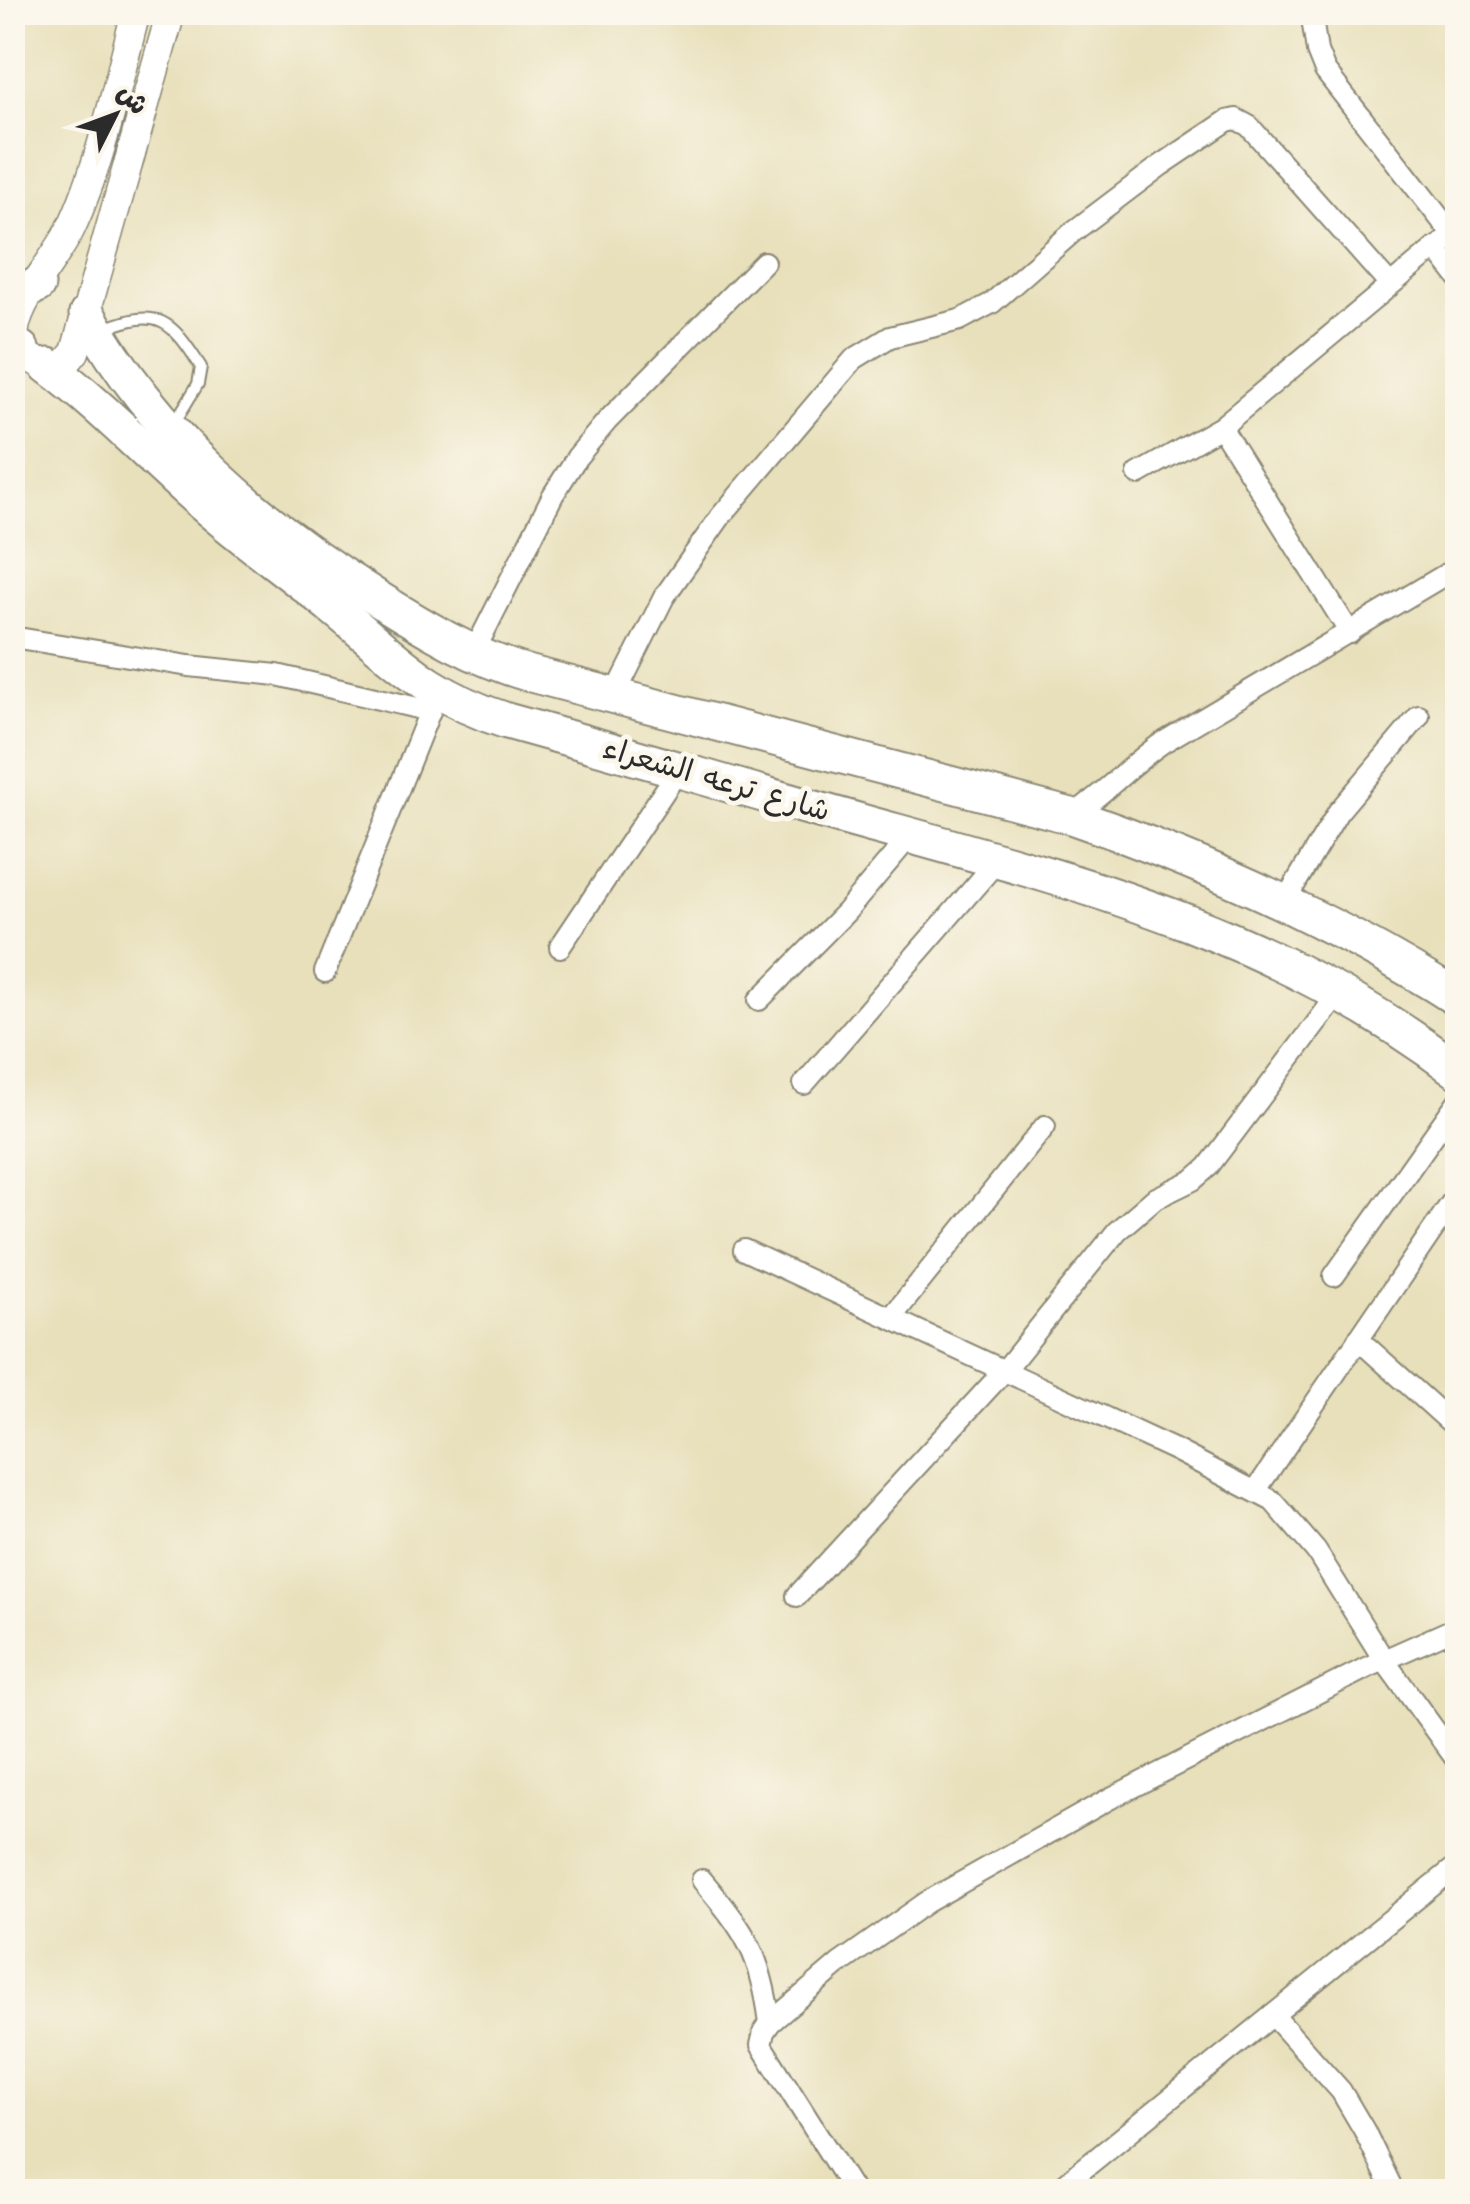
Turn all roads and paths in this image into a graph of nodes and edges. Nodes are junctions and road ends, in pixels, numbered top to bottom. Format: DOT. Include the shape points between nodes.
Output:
graph roads {
  1 [pos="136,12"];
  2 [pos="171,12"];
  3 [pos="1312,12"];
  4 [pos="1455,234"];
  5 [pos="1434,248"];
  6 [pos="764,262"];
  7 [pos="1458,277"];
  8 [pos="1390,285"];
  9 [pos="25,291"];
  10 [pos="92,323"];
  11 [pos="27,354"];
  12 [pos="1221,427"];
  13 [pos="169,431"];
  14 [pos="1138,474"];
  15 [pos="1458,567"];
  16 [pos="430,630"];
  17 [pos="1350,633"];
  18 [pos="12,637"];
  19 [pos="483,658"];
  20 [pos="402,668"];
  21 [pos="616,694"];
  22 [pos="434,702"];
  23 [pos="480,713"];
  24 [pos="1419,716"];
  25 [pos="678,771"];
  26 [pos="1071,816"];
  27 [pos="910,836"];
  28 [pos="998,860"];
  29 [pos="1284,901"];
  30 [pos="560,947"];
  31 [pos="1262,952"];
  32 [pos="325,972"];
  33 [pos="1340,992"];
  34 [pos="1458,999"];
  35 [pos="759,1000"];
  36 [pos="1458,1071"];
  37 [pos="804,1084"];
  38 [pos="1458,1102"];
  39 [pos="1045,1126"];
  40 [pos="1458,1193"];
  41 [pos="744,1250"];
  42 [pos="1334,1276"];
  43 [pos="891,1318"];
  44 [pos="1358,1339"];
  45 [pos="1005,1370"];
  46 [pos="1458,1429"];
  47 [pos="1256,1490"];
  48 [pos="797,1596"];
  49 [pos="1458,1627"];
  50 [pos="1384,1660"];
  51 [pos="1458,1762"];
  52 [pos="1458,1865"];
  53 [pos="702,1880"];
  54 [pos="1273,2015"];
  55 [pos="770,2023"];
  56 [pos="854,2192"];
  57 [pos="1055,2192"];
  58 [pos="1394,2192"];
  1 -- 9 [label="street" via="85,193 56,256"];
  2 -- 10 [label="street"];
  3 -- 4 [label="street" via="1325,71"];
  4 -- 5 [label="street"];
  5 -- 7 [label="street"];
  5 -- 8 [label="street"];
  6 -- 19 [label="street" via="577,457 553,495"];
  8 -- 12 [label="street"];
  8 -- 21 [label="street" via="1249,126 1227,122 1074,231 992,304 960,320 890,337 854,359 721,516 664,597"];
  9 -- 11 [label="street" via="15,328"];
  10 -- 11 [label="street" via="64,365"];
  10 -- 13 [label="highway, شارع ترعه الشعراء"];
  10 -- 13 [label="lane" via="149,316 176,331 190,350 201,367 198,384"];
  11 -- 20 [label="highway, شارع ترعه الشعراء" via="128,432 206,506"];
  12 -- 14 [label="street"];
  12 -- 17 [label="street"];
  13 -- 16 [label="highway, شارع ترعه الشعراء" via="227,488 320,560"];
  15 -- 17 [label="street"];
  16 -- 19 [label="highway, شارع ترعه الشعراء"];
  16 -- 20 [label="highway" via="425,651"];
  17 -- 26 [label="street" via="1162,743"];
  18 -- 22 [label="street"];
  19 -- 21 [label="highway, شارع ترعه الشعراء"];
  19 -- 23 [label="highway"];
  20 -- 22 [label="highway, شارع ترعه الشعراء"];
  21 -- 26 [label="highway, شارع ترعه الشعراء"];
  22 -- 23 [label="highway, شارع ترعه الشعراء"];
  22 -- 32 [label="street"];
  23 -- 25 [label="highway, شارع ترعه الشعراء"];
  24 -- 29 [label="street" via="1338,812"];
  25 -- 27 [label="highway, شارع ترعه الشعراء"];
  25 -- 30 [label="street"];
  26 -- 29 [label="highway, شارع ترعه الشعراء"];
  27 -- 28 [label="highway, شارع ترعه الشعراء"];
  27 -- 35 [label="street"];
  28 -- 31 [label="highway, شارع ترعه الشعراء" via="1175,916"];
  28 -- 37 [label="street"];
  29 -- 31 [label="highway"];
  29 -- 34 [label="highway, شارع ترعه الشعراء"];
  31 -- 33 [label="highway, شارع ترعه الشعراء"];
  33 -- 36 [label="highway, شارع ترعه الشعراء"];
  33 -- 45 [label="street" via="1208,1168 1126,1223"];
  38 -- 42 [label="street"];
  39 -- 43 [label="street"];
  40 -- 44 [label="street"];
  41 -- 43 [label="street"];
  43 -- 45 [label="street"];
  44 -- 46 [label="street"];
  44 -- 47 [label="street"];
  45 -- 47 [label="street"];
  45 -- 48 [label="street"];
  47 -- 50 [label="street" via="1316,1550"];
  49 -- 50 [label="street"];
  50 -- 51 [label="street"];
  50 -- 55 [label="street" via="1110,1799 927,1902"];
  52 -- 54 [label="street"];
  53 -- 55 [label="street" via="754,1950"];
  54 -- 57 [label="street"];
  54 -- 58 [label="street" via="1341,2092"];
  55 -- 56 [label="street" via="762,2045"];
}
